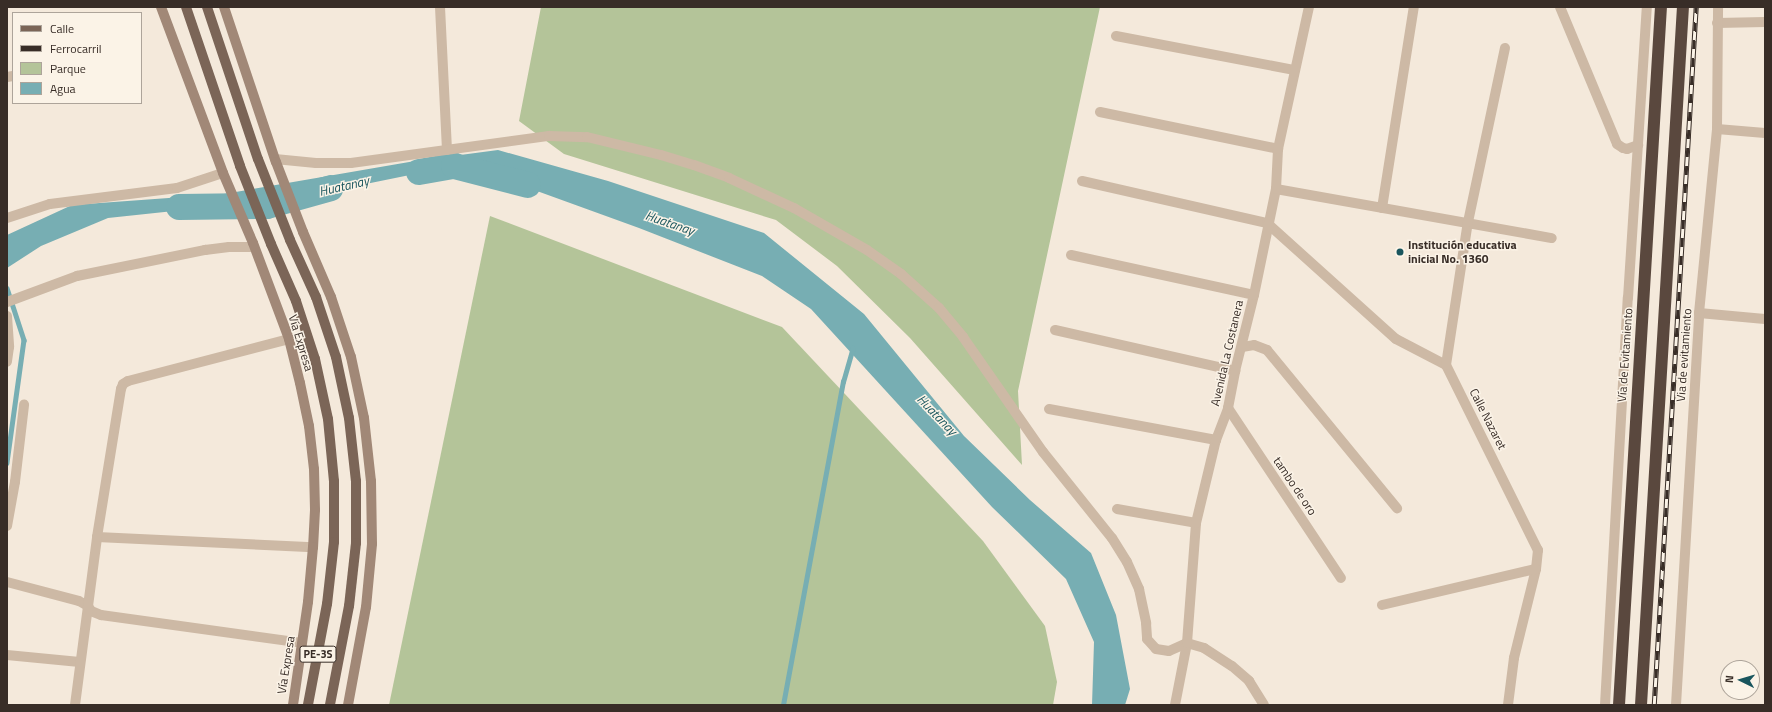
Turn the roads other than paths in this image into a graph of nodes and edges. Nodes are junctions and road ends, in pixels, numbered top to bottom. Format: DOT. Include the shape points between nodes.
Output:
graph roads {
  1 [pos="161,7"];
  2 [pos="186,7"];
  3 [pos="207,7"];
  4 [pos="224,7"];
  5 [pos="440,7"];
  6 [pos="1309,7"];
  7 [pos="1414,7"];
  8 [pos="1560,7"];
  9 [pos="1647,7"];
  10 [pos="1661,7"];
  11 [pos="1683,7"];
  12 [pos="1718,7"];
  13 [pos="1765,22"];
  14 [pos="1718,23"];
  15 [pos="1116,36"];
  16 [pos="1505,48"];
  17 [pos="1295,70"];
  18 [pos="1100,112"];
  19 [pos="1717,129"];
  20 [pos="1765,133"];
  21 [pos="1638,145"];
  22 [pos="1278,149"];
  23 [pos="447,150"];
  24 [pos="275,161"];
  25 [pos="224,175"];
  26 [pos="1082,181"];
  27 [pos="1276,189"];
  28 [pos="1382,208"];
  29 [pos="7,218"];
  30 [pos="1468,222"];
  31 [pos="1267,223"];
  32 [pos="1552,238"];
  33 [pos="253,245"];
  34 [pos="1071,255"];
  35 [pos="1254,295"];
  36 [pos="7,302"];
  37 [pos="1699,313"];
  38 [pos="7,316"];
  39 [pos="1765,318"];
  40 [pos="1055,330"];
  41 [pos="288,340"];
  42 [pos="1242,347"];
  43 [pos="7,362"];
  44 [pos="1446,365"];
  45 [pos="1235,371"];
  46 [pos="24,405"];
  47 [pos="1228,408"];
  48 [pos="1049,409"];
  49 [pos="1216,440"];
  50 [pos="1397,508"];
  51 [pos="1117,509"];
  52 [pos="1196,523"];
  53 [pos="7,526"];
  54 [pos="98,537"];
  55 [pos="313,547"];
  56 [pos="1536,568"];
  57 [pos="1341,578"];
  58 [pos="7,582"];
  59 [pos="1382,605"];
  60 [pos="88,606"];
  61 [pos="302,643"];
  62 [pos="1187,643"];
  63 [pos="7,655"];
  64 [pos="80,662"];
  65 [pos="77,705"];
  66 [pos="292,705"];
  67 [pos="308,705"];
  68 [pos="330,705"];
  69 [pos="348,705"];
  70 [pos="1175,705"];
  71 [pos="1264,705"];
  72 [pos="1508,705"];
  73 [pos="1605,705"];
  74 [pos="1619,705"];
  75 [pos="1641,705"];
  76 [pos="1676,705"];
  1 -- 25 [label="main road, Vía Expresa / PE-3S"];
  2 -- 67 [label="main road, Vía Expresa / PE-3S" via="240,166 301,315 315,359 328,419 334,496 334,542 327,604"];
  3 -- 68 [label="main road, PE-3S" via="258,159 316,297 334,349 350,418 356,480 356,543 349,606"];
  4 -- 24 [label="main road"];
  5 -- 23 [label="street"];
  6 -- 17 [label="street, Avenida La Costanera"];
  7 -- 28 [label="street"];
  8 -- 21 [label="street" via="1617,144 1627,149"];
  9 -- 21 [label="street"];
  10 -- 74 [label="highway, Vía de Evitamiento"];
  11 -- 75 [label="highway"];
  12 -- 14 [label="street, Via de evitamiento"];
  13 -- 14 [label="street"];
  14 -- 19 [label="street, Via de evitamiento"];
  15 -- 17 [label="street"];
  16 -- 30 [label="street"];
  17 -- 22 [label="street, Avenida La Costanera"];
  18 -- 22 [label="street"];
  19 -- 20 [label="street"];
  19 -- 37 [label="street, Via de evitamiento"];
  21 -- 73 [label="street"];
  22 -- 27 [label="street, Avenida La Costanera"];
  23 -- 24 [label="street" via="351,163"];
  23 -- 62 [label="street" via="549,136 587,137 661,155 729,178 794,208 867,250 901,274 939,308 963,337 1043,452 1112,538 1127,562 1139,589 1147,639 1156,649 1169,650"];
  24 -- 69 [label="main road" via="331,297 351,357 364,418 371,481 372,544 366,599"];
  25 -- 29 [label="street" via="177,188 50,204"];
  25 -- 33 [label="main road, Vía Expresa / PE-3S"];
  26 -- 31 [label="street"];
  27 -- 28 [label="street"];
  27 -- 31 [label="street, Avenida La Costanera"];
  28 -- 30 [label="street"];
  30 -- 32 [label="street"];
  30 -- 44 [label="street"];
  31 -- 35 [label="street, Avenida La Costanera"];
  31 -- 44 [label="street" via="1396,339"];
  33 -- 36 [label="street" via="205,250 77,276"];
  33 -- 41 [label="main road, Vía Expresa / PE-3S"];
  34 -- 35 [label="street"];
  35 -- 42 [label="street, Avenida La Costanera"];
  37 -- 39 [label="street"];
  37 -- 76 [label="street, Via de evitamiento"];
  38 -- 43 [label="street"];
  40 -- 45 [label="street"];
  41 -- 54 [label="street" via="123,384"];
  41 -- 55 [label="main road, Vía Expresa / PE-3S" via="300,383 314,469"];
  42 -- 45 [label="street, Avenida La Costanera"];
  42 -- 50 [label="street" via="1254,345 1267,350"];
  44 -- 56 [label="street, Calle Nazaret" via="1531,532 1538,550"];
  45 -- 47 [label="street, Avenida La Costanera"];
  46 -- 53 [label="street"];
  47 -- 49 [label="street, Avenida La Costanera"];
  47 -- 57 [label="street, tambo de oro"];
  48 -- 49 [label="street"];
  49 -- 52 [label="street, Avenida La Costanera"];
  51 -- 52 [label="street"];
  52 -- 62 [label="street, Avenida La Costanera"];
  54 -- 55 [label="street"];
  54 -- 60 [label="street"];
  55 -- 61 [label="main road, Vía Expresa / PE-3S"];
  56 -- 59 [label="street"];
  56 -- 72 [label="street, Calle Nazaret" via="1514,658"];
  58 -- 60 [label="street" via="79,601"];
  60 -- 61 [label="street" via="101,615"];
  60 -- 64 [label="street"];
  61 -- 66 [label="main road, Vía Expresa / PE-3S"];
  62 -- 70 [label="street, Avenida La Costanera"];
  62 -- 71 [label="street" via="1204,648 1232,666 1249,681"];
  63 -- 64 [label="street"];
  64 -- 65 [label="street"];
}
